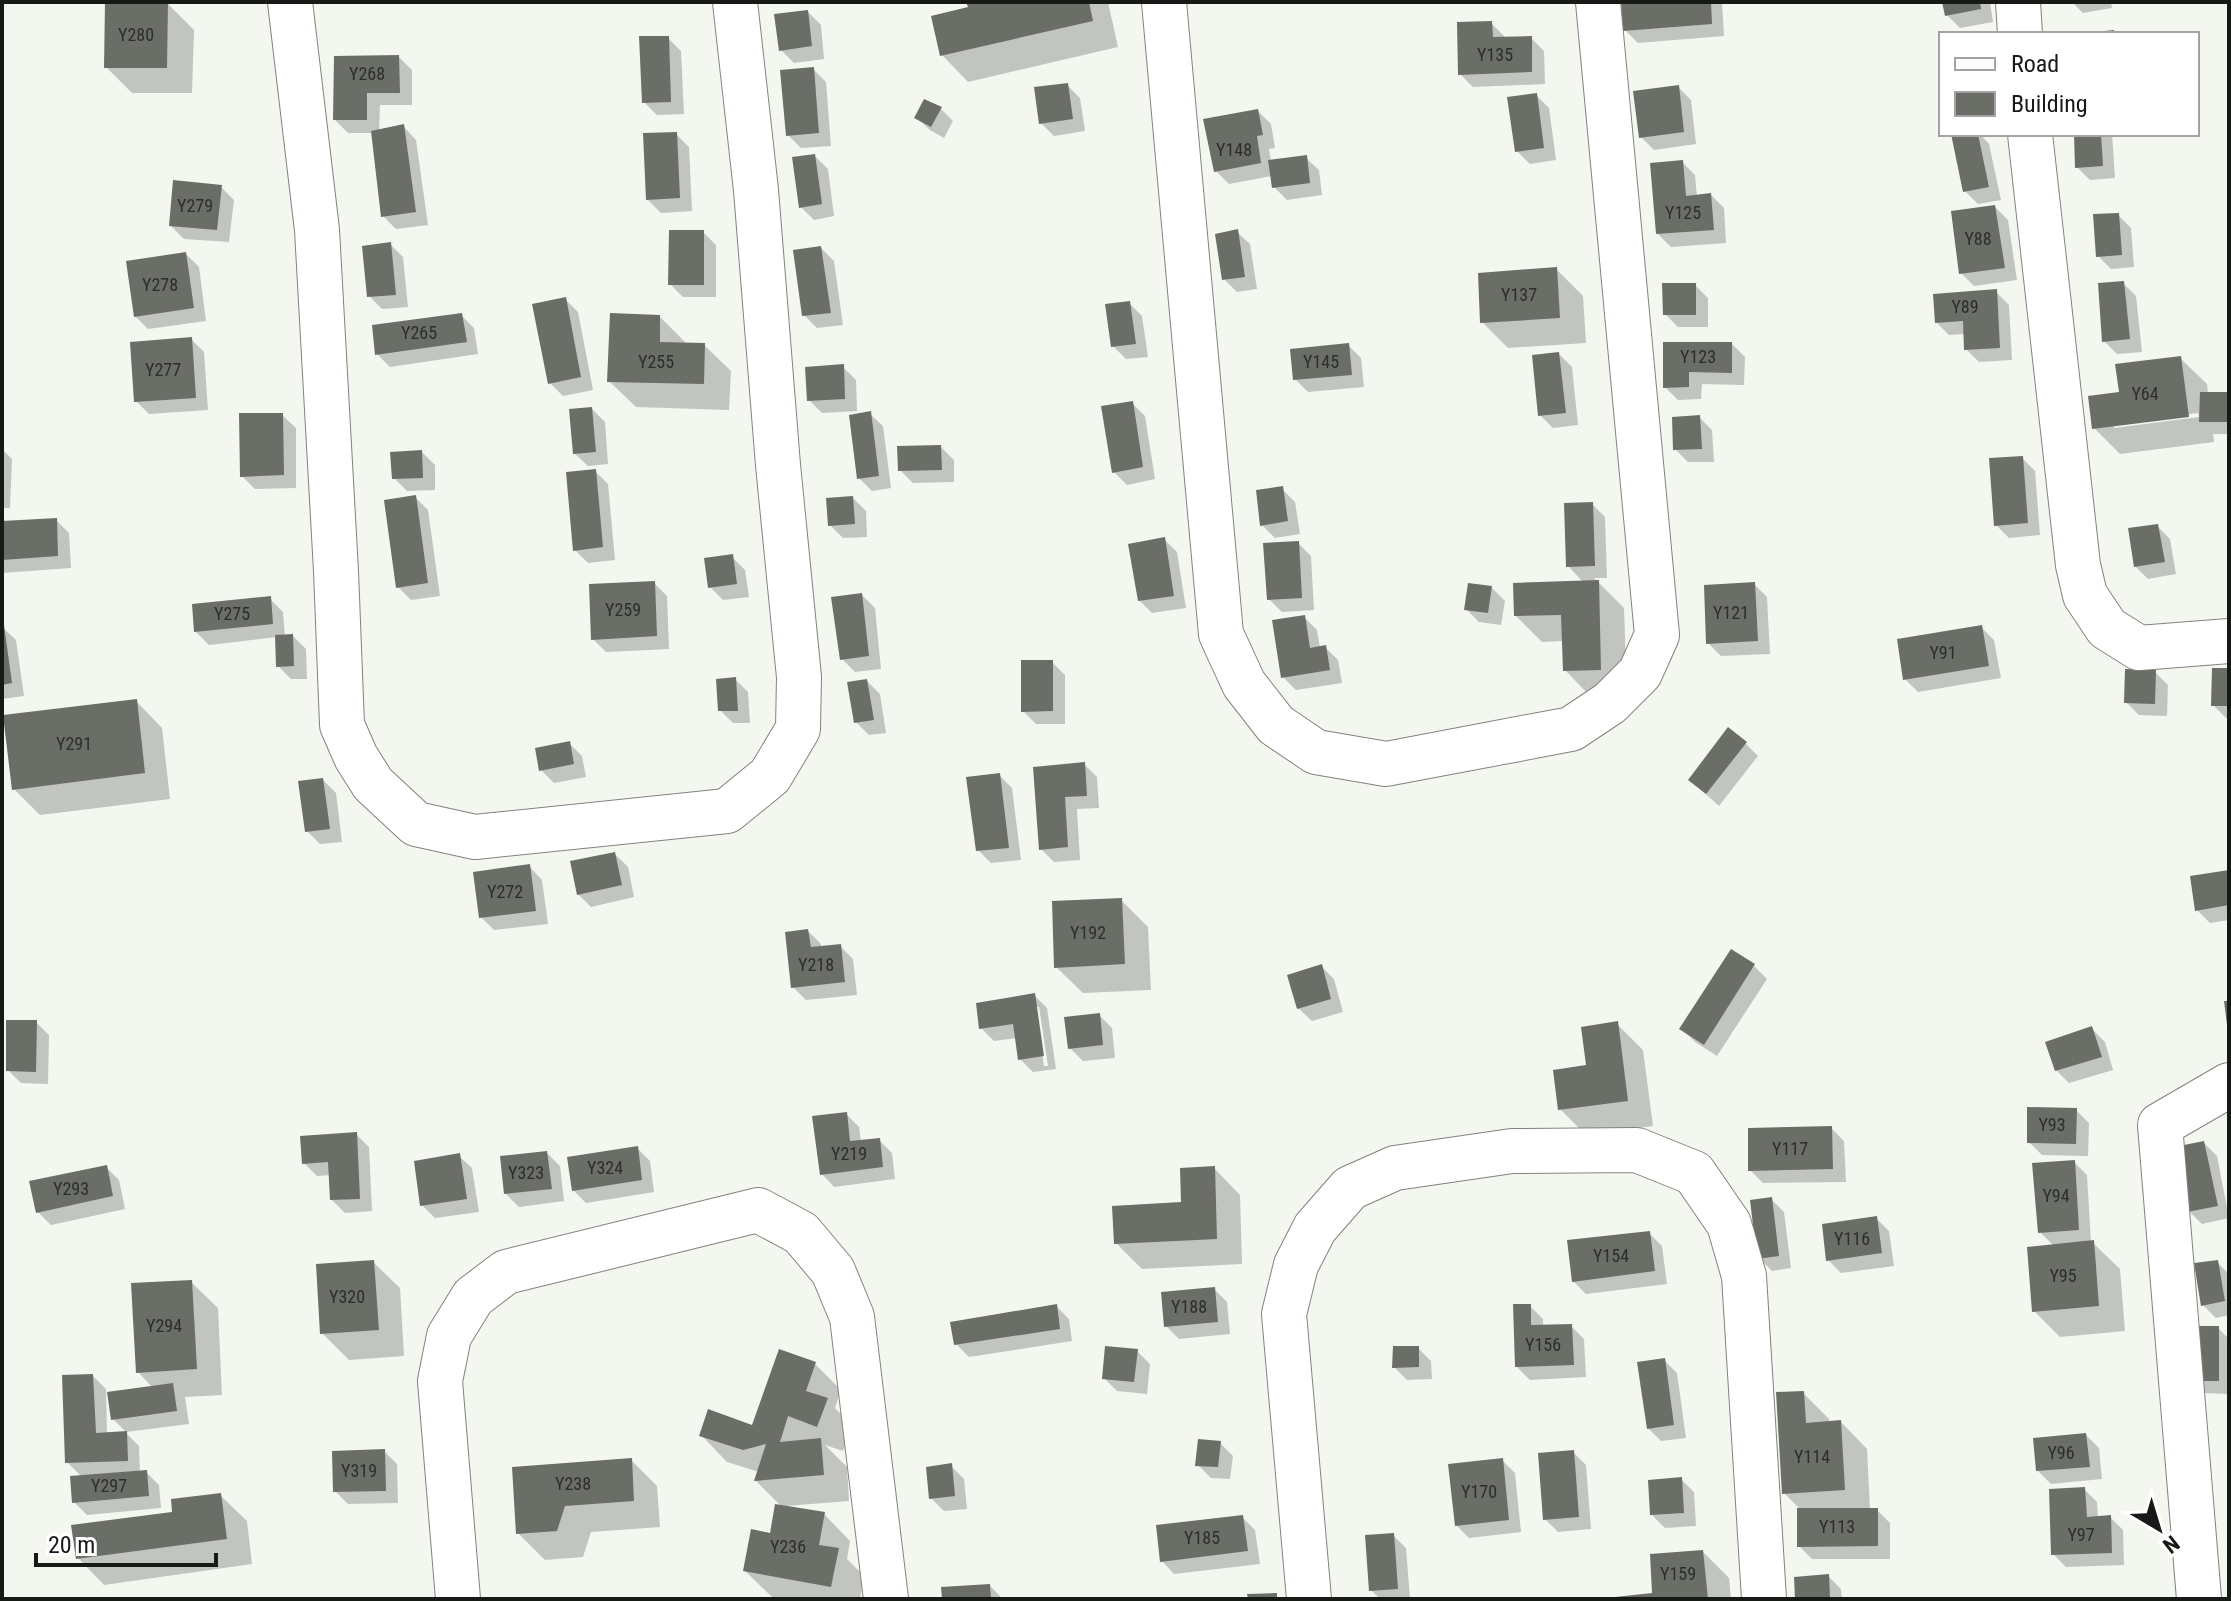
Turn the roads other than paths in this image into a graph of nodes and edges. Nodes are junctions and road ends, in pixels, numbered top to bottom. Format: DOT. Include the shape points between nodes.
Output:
graph roads {
  1 [pos="290,2"];
  2 [pos="735,2"];
  3 [pos="1164,2"];
  4 [pos="1598,2"];
  5 [pos="2018,2"];
  6 [pos="2020,32"];
  7 [pos="2030,136"];
  8 [pos="2229,641"];
  9 [pos="2229,1085"];
  10 [pos="458,1599"];
  11 [pos="886,1599"];
  12 [pos="1309,1599"];
  13 [pos="1764,1599"];
  14 [pos="2199,1599"];
  1 -- 2 [label="street" via="317,230 342,725 373,784 416,824 475,837 727,811 770,776 798,729 799,677"];
  3 -- 4 [label="street" via="1221,634 1244,684 1276,725 1316,752 1386,764 1571,729 1610,703 1640,673 1657,635"];
  5 -- 6 [label="street"];
  7 -- 8 [label="street" via="2085,595 2107,628 2139,648"];
  9 -- 14 [label="street" via="2160,1125"];
  10 -- 11 [label="street" via="440,1381 449,1336 473,1297 506,1272 758,1210 801,1233 833,1271 852,1317"];
  12 -- 13 [label="street" via="1284,1314 1296,1265 1315,1228 1350,1188 1395,1168 1512,1151 1637,1150 1694,1173 1729,1224 1744,1276"];
}
